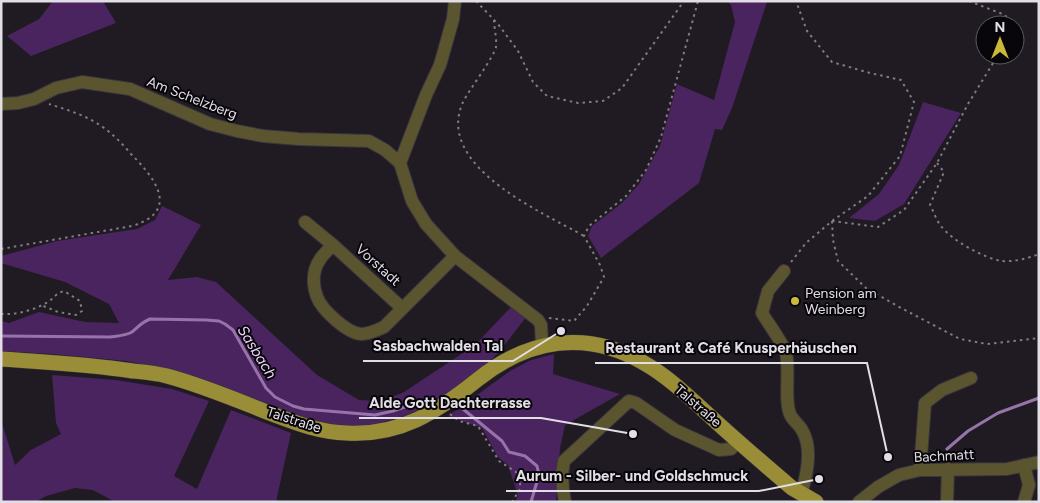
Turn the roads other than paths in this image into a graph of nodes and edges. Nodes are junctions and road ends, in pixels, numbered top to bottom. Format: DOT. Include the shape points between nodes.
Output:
graph roads {
  1 [pos="455,1"];
  2 [pos="1,104"];
  3 [pos="400,163"];
  4 [pos="306,222"];
  5 [pos="333,245"];
  6 [pos="455,256"];
  7 [pos="784,271"];
  8 [pos="402,308"];
  9 [pos="542,345"];
  10 [pos="1,359"];
  11 [pos="971,378"];
  12 [pos="738,441"];
  13 [pos="1039,462"];
  14 [pos="1024,466"];
  15 [pos="948,469"];
  16 [pos="920,470"];
  17 [pos="802,494"];
  18 [pos="565,502"];
  19 [pos="816,502"];
  20 [pos="859,502"];
  21 [pos="947,502"];
  22 [pos="1024,502"];
  1 -- 3 [label="street" via="440,65"];
  2 -- 3 [label="street, Am Schelzberg" via="34,99 56,88 82,82 130,90 210,124 237,131 299,139 369,141"];
  3 -- 6 [label="street" via="412,201 426,224"];
  4 -- 5 [label="street, Vorstadt"];
  5 -- 8 [label="street, Vorstadt"];
  5 -- 8 [label="street, Vorstadt" via="320,257 314,272 314,284 318,299 340,324 360,334 372,332 384,327"];
  6 -- 8 [label="street, Vorstadt"];
  6 -- 9 [label="street" via="538,320"];
  7 -- 17 [label="street" via="768,291 762,313 786,350 790,414 803,431 807,445 807,473"];
  9 -- 10 [label="main road, Talstraße" via="507,359 422,418 401,427 365,434 313,429 165,376 101,366"];
  9 -- 12 [label="main road, Talstraße" via="594,344 633,356 659,372"];
  11 -- 16 [label="street" via="942,390 925,403"];
  12 -- 17 [label="main road, Talstraße"];
  12 -- 18 [label="street" via="731,449 719,450 675,430 629,401 564,461 562,488"];
  13 -- 14 [label="street, Bachmatt"];
  14 -- 15 [label="street, Bachmatt"];
  14 -- 22 [label="street" via="1029,485"];
  15 -- 16 [label="street, Bachmatt"];
  15 -- 21 [label="street"];
  16 -- 20 [label="street, Bachmatt" via="899,475"];
  17 -- 19 [label="main road, Talstraße"];
}
